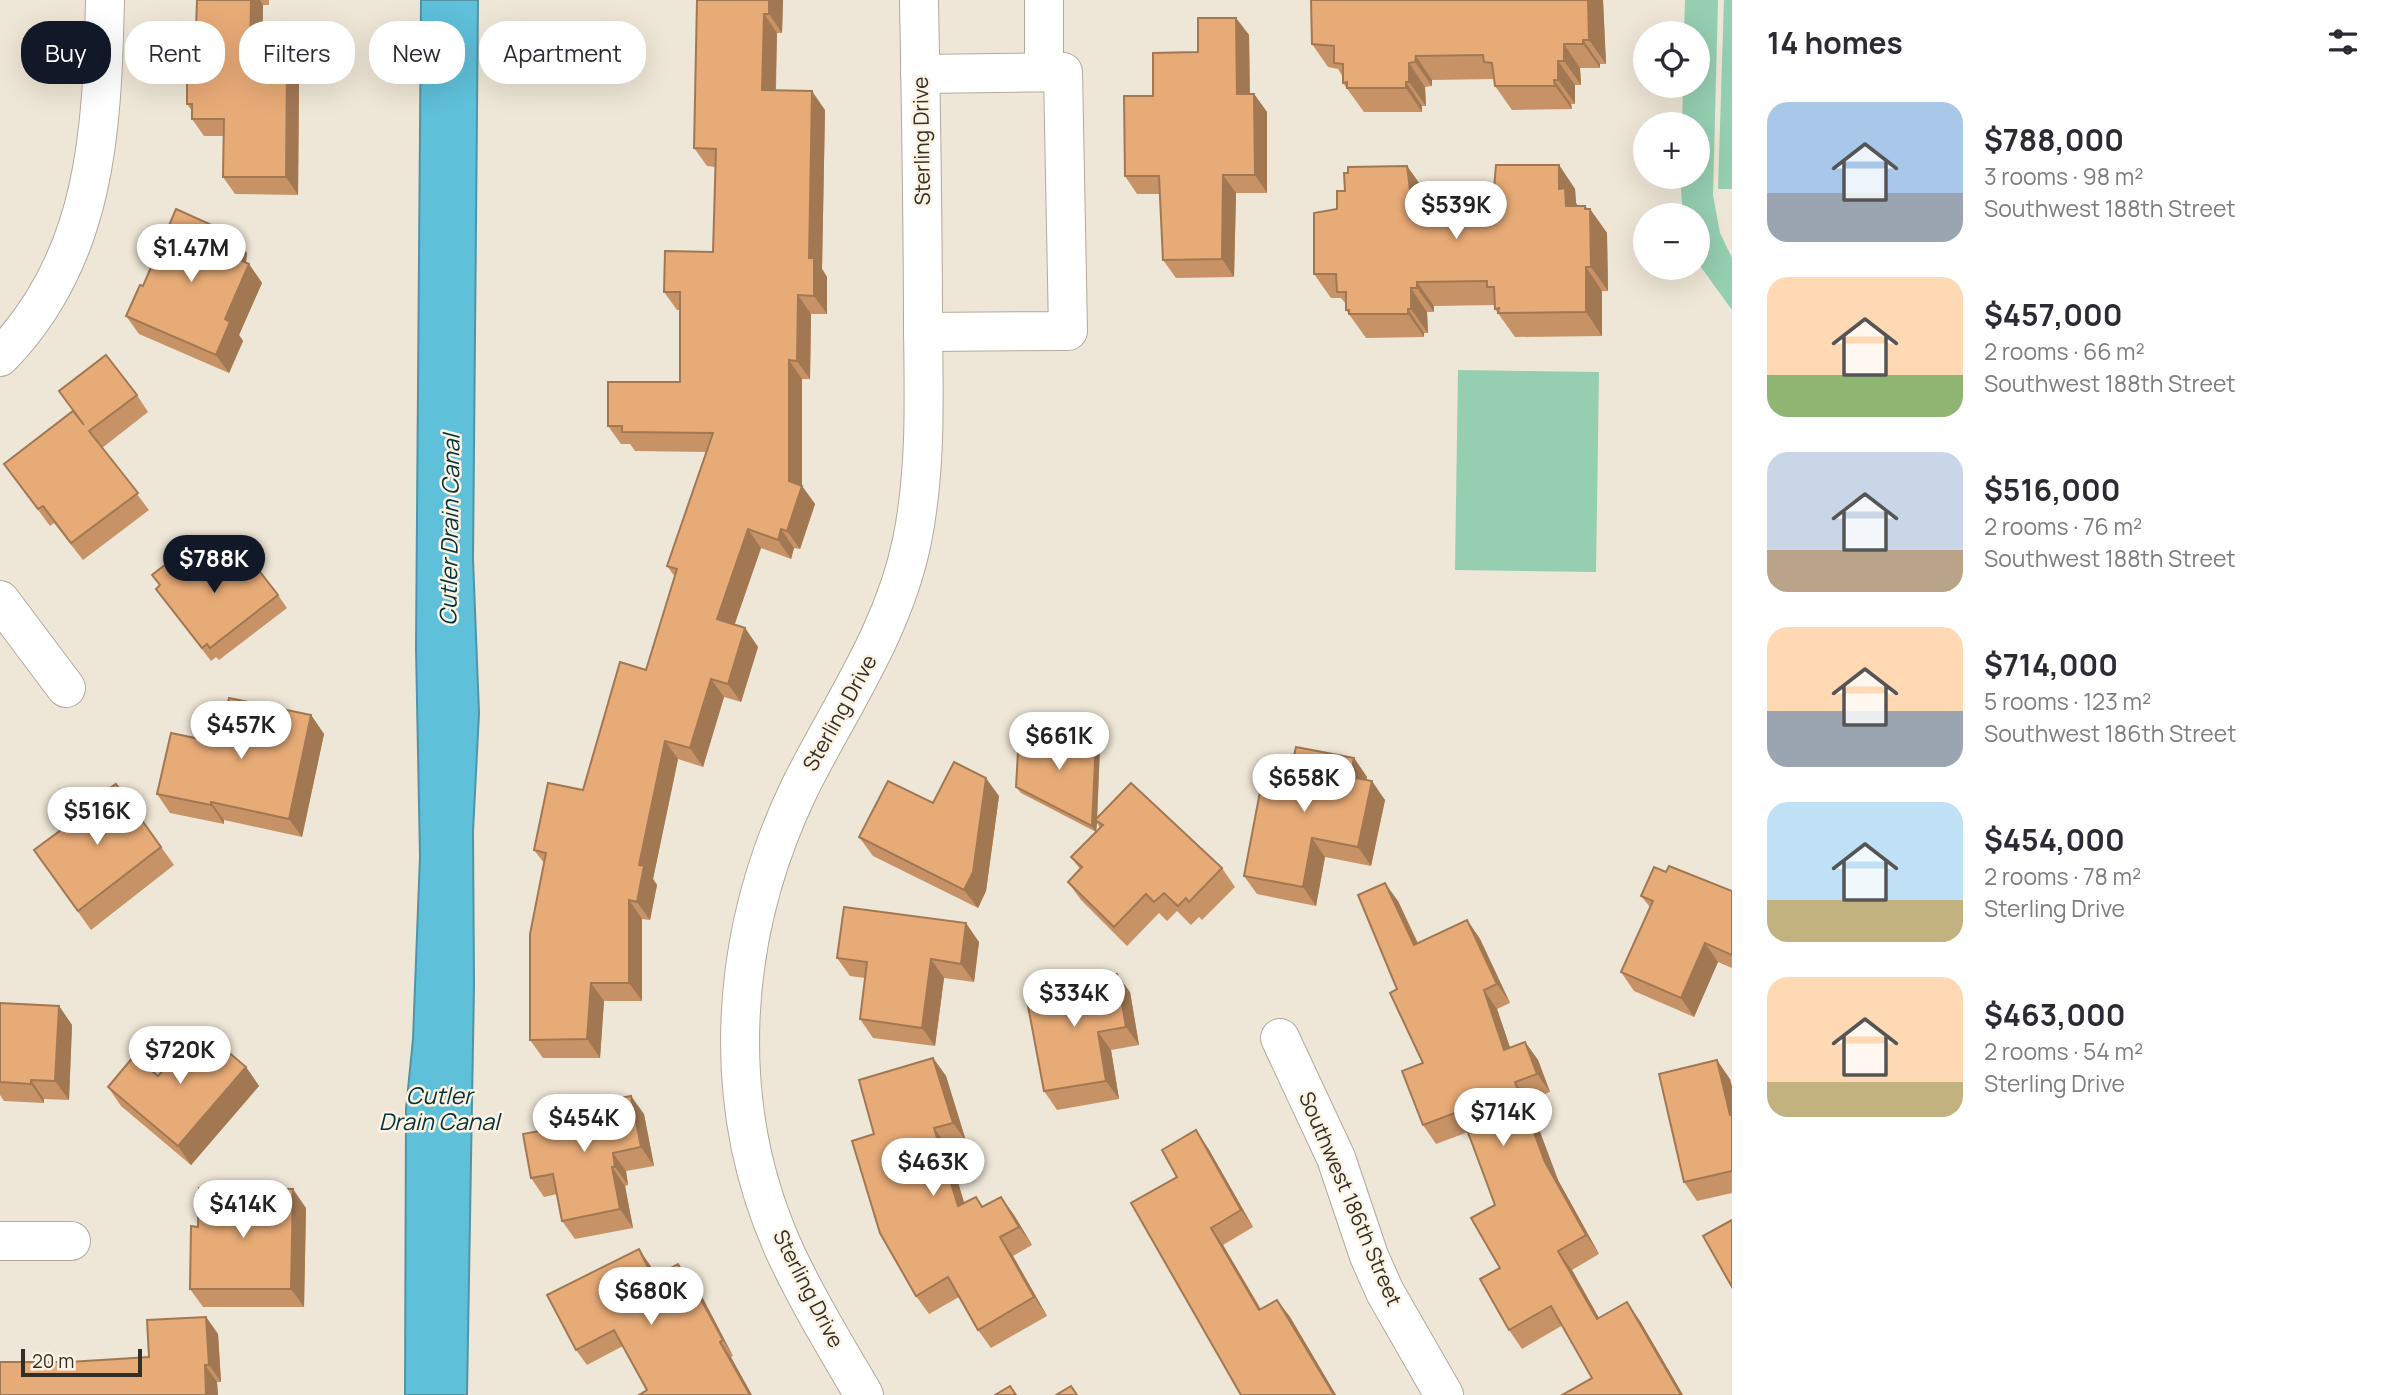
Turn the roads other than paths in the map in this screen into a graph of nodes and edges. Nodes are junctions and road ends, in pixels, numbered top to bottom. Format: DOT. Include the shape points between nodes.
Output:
graph roads {
  1 [pos="104,0"];
  2 [pos="919,0"];
  3 [pos="1044,0"];
  4 [pos="1044,72"];
  5 [pos="920,74"];
  6 [pos="923,332"];
  7 [pos="0,357"];
  8 [pos="0,600"];
  9 [pos="66,688"];
  10 [pos="1280,1038"];
  11 [pos="0,1241"];
  12 [pos="71,1241"];
  13 [pos="864,1395"];
  14 [pos="1444,1395"];
  1 -- 7 [label="street" via="100,115 89,192 57,276"];
  2 -- 5 [label="street, Sterling Drive"];
  3 -- 4 [label="street"];
  4 -- 5 [label="street"];
  4 -- 6 [label="street" via="1063,72 1068,331"];
  5 -- 6 [label="street, Sterling Drive"];
  6 -- 13 [label="street, Sterling Drive" via="922,470 903,575 868,665 807,774 771,854 749,937 738,1022 744,1111 769,1208 816,1313"];
  8 -- 9 [label="street"];
  10 -- 14 [label="street, Southwest 186th Street" via="1336,1158 1385,1293"];
  11 -- 12 [label="street"];
}
